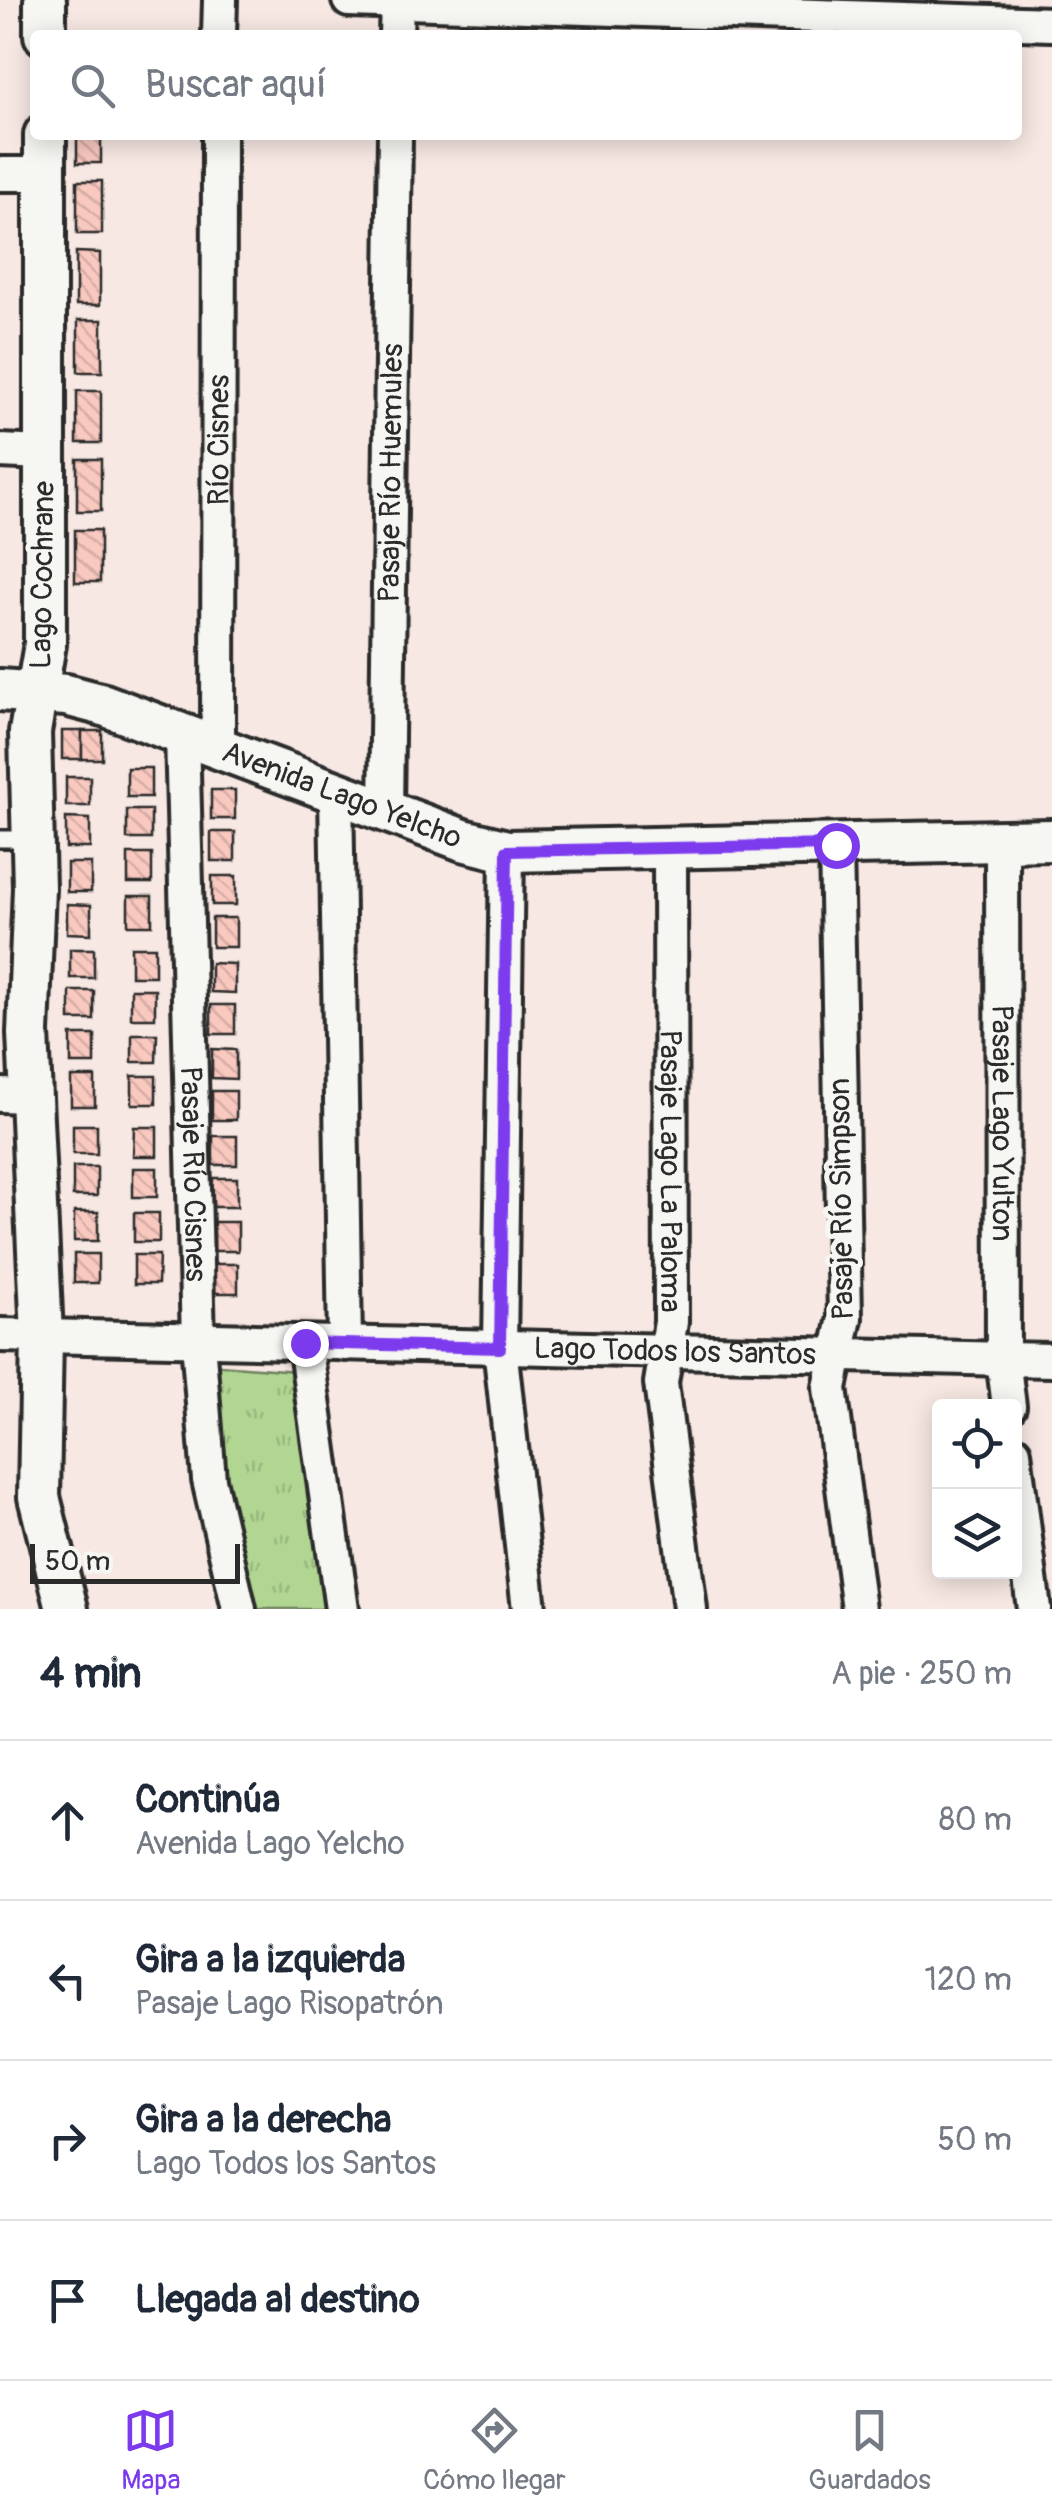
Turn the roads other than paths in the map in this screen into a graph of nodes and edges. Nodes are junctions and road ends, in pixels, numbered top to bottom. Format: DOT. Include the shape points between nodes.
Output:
graph roads {
  1 [pos="44,0"];
  2 [pos="220,0"];
  3 [pos="349,0"];
  4 [pos="397,2"];
  5 [pos="1052,24"];
  6 [pos="44,30"];
  7 [pos="220,30"];
  8 [pos="396,30"];
  9 [pos="219,140"];
  10 [pos="395,140"];
  11 [pos="44,155"];
  12 [pos="0,174"];
  13 [pos="0,451"];
  14 [pos="44,452"];
  15 [pos="18,691"];
  16 [pos="200,741"];
  17 [pos="336,792"];
  18 [pos="386,811"];
  19 [pos="17,839"];
  20 [pos="1052,840"];
  21 [pos="1002,842"];
  22 [pos="836,845"];
  23 [pos="670,850"];
  24 [pos="507,851"];
  25 [pos="14,1095"];
  26 [pos="0,1335"];
  27 [pos="42,1336"];
  28 [pos="198,1341"];
  29 [pos="305,1343"];
  30 [pos="345,1344"];
  31 [pos="500,1348"];
  32 [pos="666,1351"];
  33 [pos="837,1355"];
  34 [pos="1003,1358"];
  35 [pos="1052,1360"];
  36 [pos="1008,1399"];
  37 [pos="1019,1489"];
  38 [pos="67,1609"];
  39 [pos="239,1609"];
  40 [pos="342,1609"];
  41 [pos="530,1609"];
  42 [pos="690,1609"];
  43 [pos="859,1609"];
  44 [pos="1034,1609"];
  1 -- 6 [label="street"];
  2 -- 7 [label="street"];
  3 -- 4 [label="street"];
  4 -- 5 [label="street"];
  4 -- 8 [label="street"];
  9 -- 16 [label="street, Río Cisnes"];
  10 -- 18 [label="street, Pasaje Río Huemules"];
  11 -- 12 [label="street"];
  11 -- 14 [label="street, Lago Cochrane"];
  13 -- 14 [label="street"];
  14 -- 15 [label="street, Lago Cochrane" via="44,644"];
  15 -- 16 [label="street, Avenida Lago Yelcho" via="85,699"];
  15 -- 19 [label="street, Lago Cochrane" via="30,732"];
  16 -- 17 [label="street, Avenida Lago Yelcho"];
  16 -- 28 [label="street, Pasaje Río Cisnes"];
  17 -- 18 [label="street, Avenida Lago Yelcho"];
  17 -- 30 [label="street"];
  18 -- 24 [label="street, Avenida Lago Yelcho"];
  19 -- 25 [label="street, Lago Cochrane"];
  20 -- 21 [label="street, Avenida Lago Yelcho"];
  21 -- 22 [label="street, Avenida Lago Yelcho"];
  21 -- 34 [label="street, Pasaje Lago Yulton"];
  22 -- 23 [label="street, Avenida Lago Yelcho"];
  22 -- 33 [label="street, Pasaje Río Simpson" via="844,1318"];
  23 -- 24 [label="street, Avenida Lago Yelcho"];
  23 -- 32 [label="street, Pasaje Lago La Paloma"];
  24 -- 31 [label="street"];
  25 -- 27 [label="street, Lago Cochrane"];
  26 -- 27 [label="street, Lago Todos los Santos"];
  27 -- 28 [label="street, Lago Todos los Santos"];
  27 -- 38 [label="street, Lago Cochrane" via="39,1496"];
  28 -- 29 [label="street, Lago Todos los Santos"];
  28 -- 39 [label="street, Pasaje Río Cisnes" via="208,1480"];
  29 -- 30 [label="street, Lago Todos los Santos"];
  29 -- 40 [label="street"];
  30 -- 31 [label="street, Lago Todos los Santos"];
  31 -- 32 [label="street, Lago Todos los Santos"];
  31 -- 41 [label="street"];
  32 -- 33 [label="street, Lago Todos los Santos"];
  32 -- 42 [label="street, Pasaje Lago La Paloma" via="661,1383"];
  33 -- 34 [label="street, Lago Todos los Santos"];
  33 -- 43 [label="street, Pasaje Río Simpson" via="831,1398"];
  34 -- 35 [label="street, Lago Todos los Santos"];
  34 -- 36 [label="street, Pasaje Lago Yulton"];
  37 -- 44 [label="street"];
}
